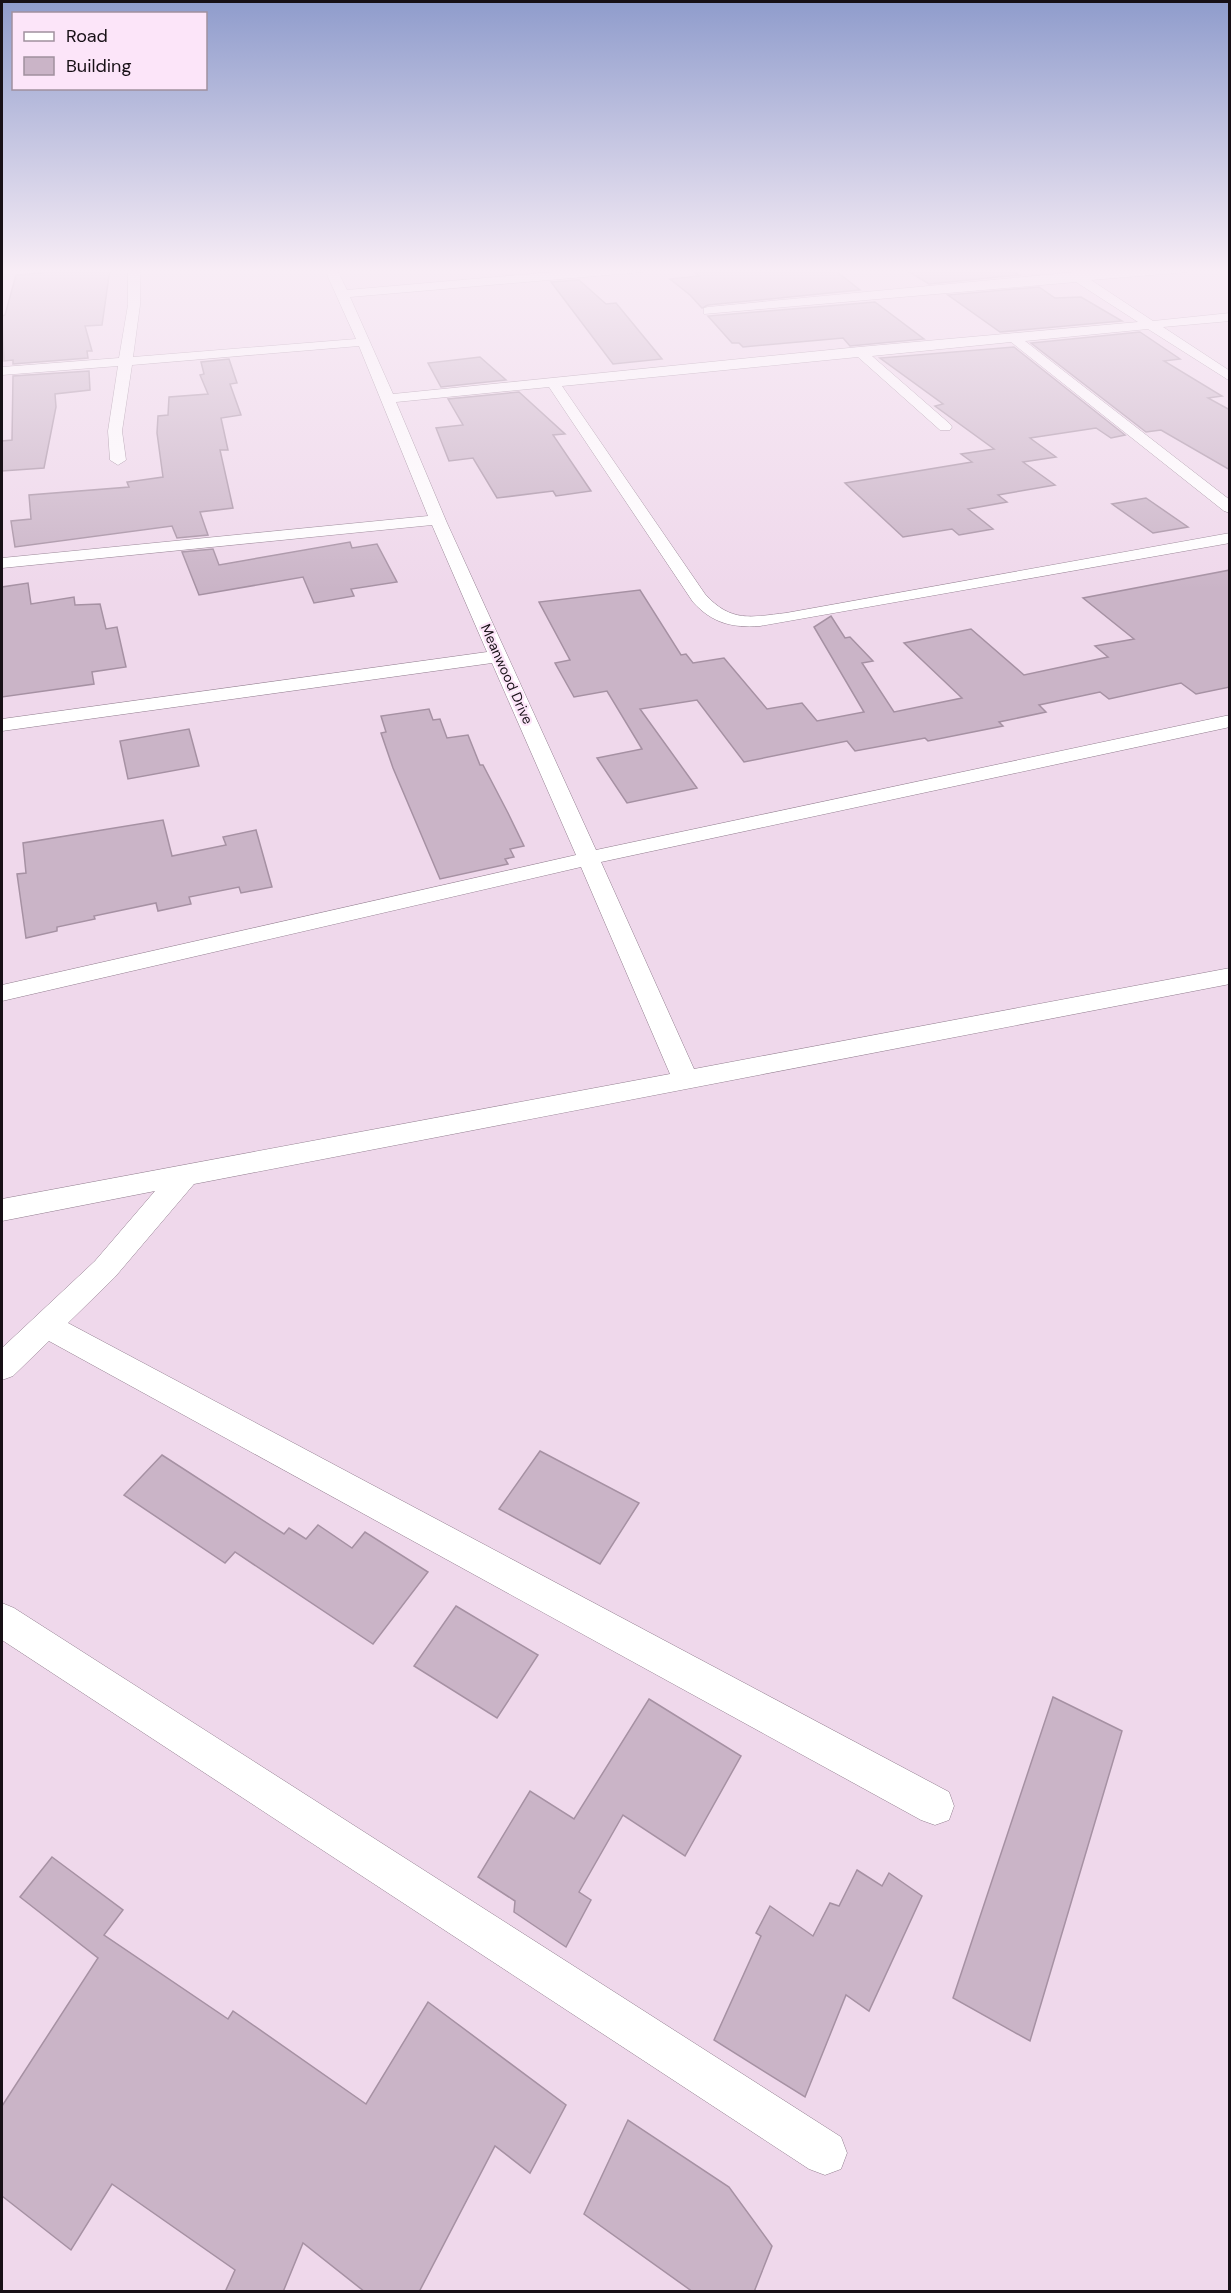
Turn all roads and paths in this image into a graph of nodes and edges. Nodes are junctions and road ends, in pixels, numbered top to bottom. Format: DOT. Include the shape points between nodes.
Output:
graph roads {
  1 [pos="124,375"];
  2 [pos="378,375"];
  3 [pos="621,375"];
  4 [pos="886,375"];
  5 [pos="1060,375"];
  6 [pos="552,382"];
  7 [pos="388,399"];
  8 [pos="945,427"];
  9 [pos="118,460"];
  10 [pos="1230,508"];
  11 [pos="438,520"];
  12 [pos="1230,538"];
  13 [pos="2,563"];
  14 [pos="499,656"];
  15 [pos="1230,721"];
  16 [pos="2,725"];
  17 [pos="590,858"];
  18 [pos="1230,976"];
  19 [pos="2,993"];
  20 [pos="685,1079"];
  21 [pos="186,1174"];
  22 [pos="2,1210"];
  23 [pos="46,1325"];
  24 [pos="2,1367"];
  25 [pos="2,1620"];
  26 [pos="935,1806"];
  27 [pos="825,2153"];
  1 -- 9 [label="street" via="115,431"];
  2 -- 7 [label="street, Meanwood Drive"];
  3 -- 6 [label="street"];
  4 -- 8 [label="street"];
  5 -- 10 [label="street"];
  6 -- 7 [label="street"];
  6 -- 12 [label="street" via="699,598 716,616 731,622 786,618"];
  7 -- 11 [label="street, Meanwood Drive"];
  11 -- 13 [label="street"];
  11 -- 14 [label="street, Meanwood Drive"];
  14 -- 16 [label="street"];
  14 -- 17 [label="street, Meanwood Drive"];
  15 -- 17 [label="street"];
  17 -- 19 [label="street"];
  17 -- 20 [label="street, Meanwood Drive"];
  18 -- 20 [label="street"];
  20 -- 21 [label="street"];
  21 -- 22 [label="street"];
  21 -- 23 [label="street" via="105,1269"];
  23 -- 24 [label="street"];
  23 -- 26 [label="street"];
  25 -- 27 [label="street"];
}
